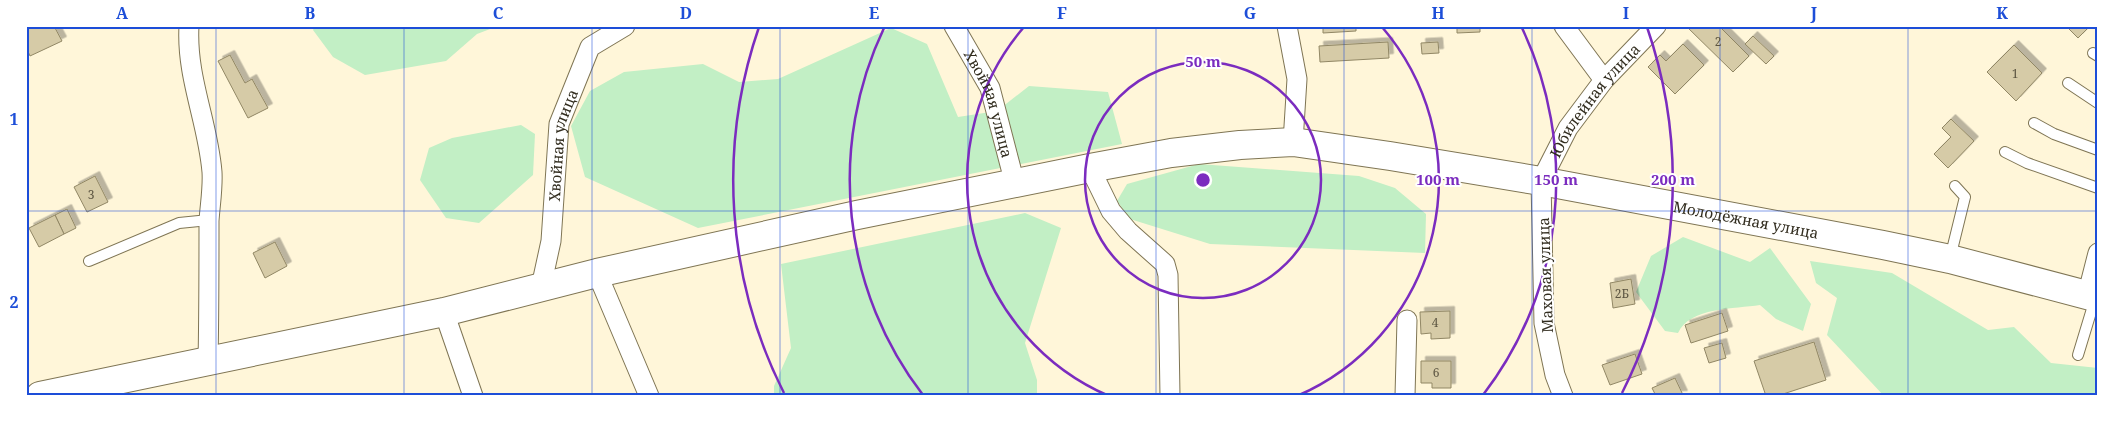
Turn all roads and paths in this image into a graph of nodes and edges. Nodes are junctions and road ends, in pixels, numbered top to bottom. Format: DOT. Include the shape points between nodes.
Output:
graph roads {
  1 [pos="189,26"];
  2 [pos="624,26"];
  3 [pos="954,26"];
  4 [pos="1287,26"];
  5 [pos="1564,26"];
  6 [pos="1656,26"];
  7 [pos="1604,80"];
  8 [pos="2068,83"];
  9 [pos="2098,102"];
  10 [pos="2034,123"];
  11 [pos="1293,142"];
  12 [pos="2098,150"];
  13 [pos="2005,152"];
  14 [pos="1090,168"];
  15 [pos="1541,181"];
  16 [pos="1015,184"];
  17 [pos="1955,186"];
  18 [pos="2098,188"];
  19 [pos="209,220"];
  20 [pos="2098,253"];
  21 [pos="1950,259"];
  22 [pos="89,261"];
  23 [pos="597,273"];
  24 [pos="541,287"];
  25 [pos="2094,297"];
  26 [pos="444,312"];
  27 [pos="1407,320"];
  28 [pos="2078,356"];
  29 [pos="208,362"];
  30 [pos="40,396"];
  31 [pos="473,396"];
  32 [pos="649,396"];
  33 [pos="1170,396"];
  34 [pos="1405,396"];
  35 [pos="1563,396"];
  1 -- 19 [label="street" via="190,71 206,133 212,174"];
  2 -- 24 [label="street, Хвойная улица" via="590,47 559,124 552,241"];
  3 -- 16 [label="street, Хвойная улица" via="990,88"];
  4 -- 11 [label="street" via="1296,79"];
  5 -- 7 [label="street"];
  6 -- 7 [label="street, Юбилейная улица"];
  7 -- 15 [label="street, Юбилейная улица" via="1568,128"];
  8 -- 9 [label="lane"];
  10 -- 12 [label="lane"];
  11 -- 14 [label="street, Молодёжная улица" via="1181,152"];
  11 -- 15 [label="street, Молодёжная улица"];
  13 -- 18 [label="lane"];
  14 -- 16 [label="street, Молодёжная улица"];
  14 -- 33 [label="street" via="1111,210 1128,231 1165,264 1168,275"];
  15 -- 21 [label="street, Молодёжная улица"];
  15 -- 35 [label="street, Маховая улица" via="1544,323"];
  16 -- 23 [label="street, Молодёжная улица"];
  17 -- 21 [label="lane" via="1966,197"];
  19 -- 22 [label="lane" via="179,223"];
  19 -- 29 [label="street"];
  20 -- 25 [label="street"];
  21 -- 25 [label="street, Молодёжная улица"];
  23 -- 24 [label="street, Молодёжная улица"];
  23 -- 32 [label="street"];
  24 -- 26 [label="street, Молодёжная улица"];
  25 -- 28 [label="lane"];
  26 -- 29 [label="street, Молодёжная улица"];
  26 -- 31 [label="street"];
  27 -- 34 [label="street"];
  29 -- 30 [label="street, Молодёжная улица"];
}
